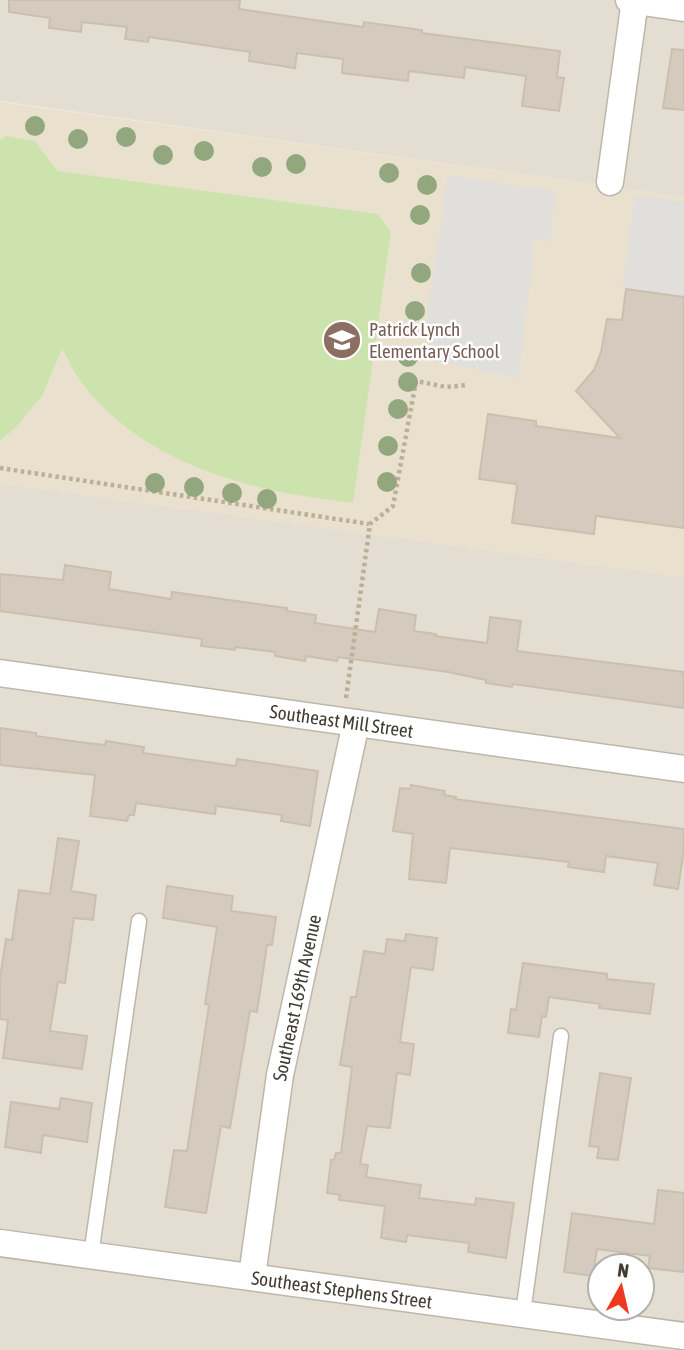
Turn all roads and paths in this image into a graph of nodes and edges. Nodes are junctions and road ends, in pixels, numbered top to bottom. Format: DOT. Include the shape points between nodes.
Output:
graph roads {
  1 [pos="629,0"];
  2 [pos="635,0"];
  3 [pos="684,8"];
  4 [pos="610,182"];
  5 [pos="468,385"];
  6 [pos="0,468"];
  7 [pos="370,524"];
  8 [pos="0,673"];
  9 [pos="349,722"];
  10 [pos="684,769"];
  11 [pos="139,921"];
  12 [pos="561,1036"];
  13 [pos="0,1243"];
  14 [pos="91,1255"];
  15 [pos="252,1276"];
  16 [pos="523,1313"];
  17 [pos="684,1336"];
  1 -- 2 [label="street"];
  2 -- 3 [label="street"];
  2 -- 4 [label="street"];
  5 -- 7 [label="path" via="446,387 416,381 393,506"];
  6 -- 7 [label="path"];
  7 -- 9 [label="path"];
  8 -- 9 [label="street, Southeast Mill Street"];
  9 -- 10 [label="street, Southeast Mill Street"];
  9 -- 15 [label="street, Southeast 169th Avenue" via="280,1075"];
  11 -- 14 [label="lane"];
  12 -- 16 [label="lane"];
  13 -- 14 [label="street, Southeast Stephens Street"];
  14 -- 15 [label="street, Southeast Stephens Street"];
  15 -- 16 [label="street, Southeast Stephens Street"];
  16 -- 17 [label="street, Southeast Stephens Street"];
}
